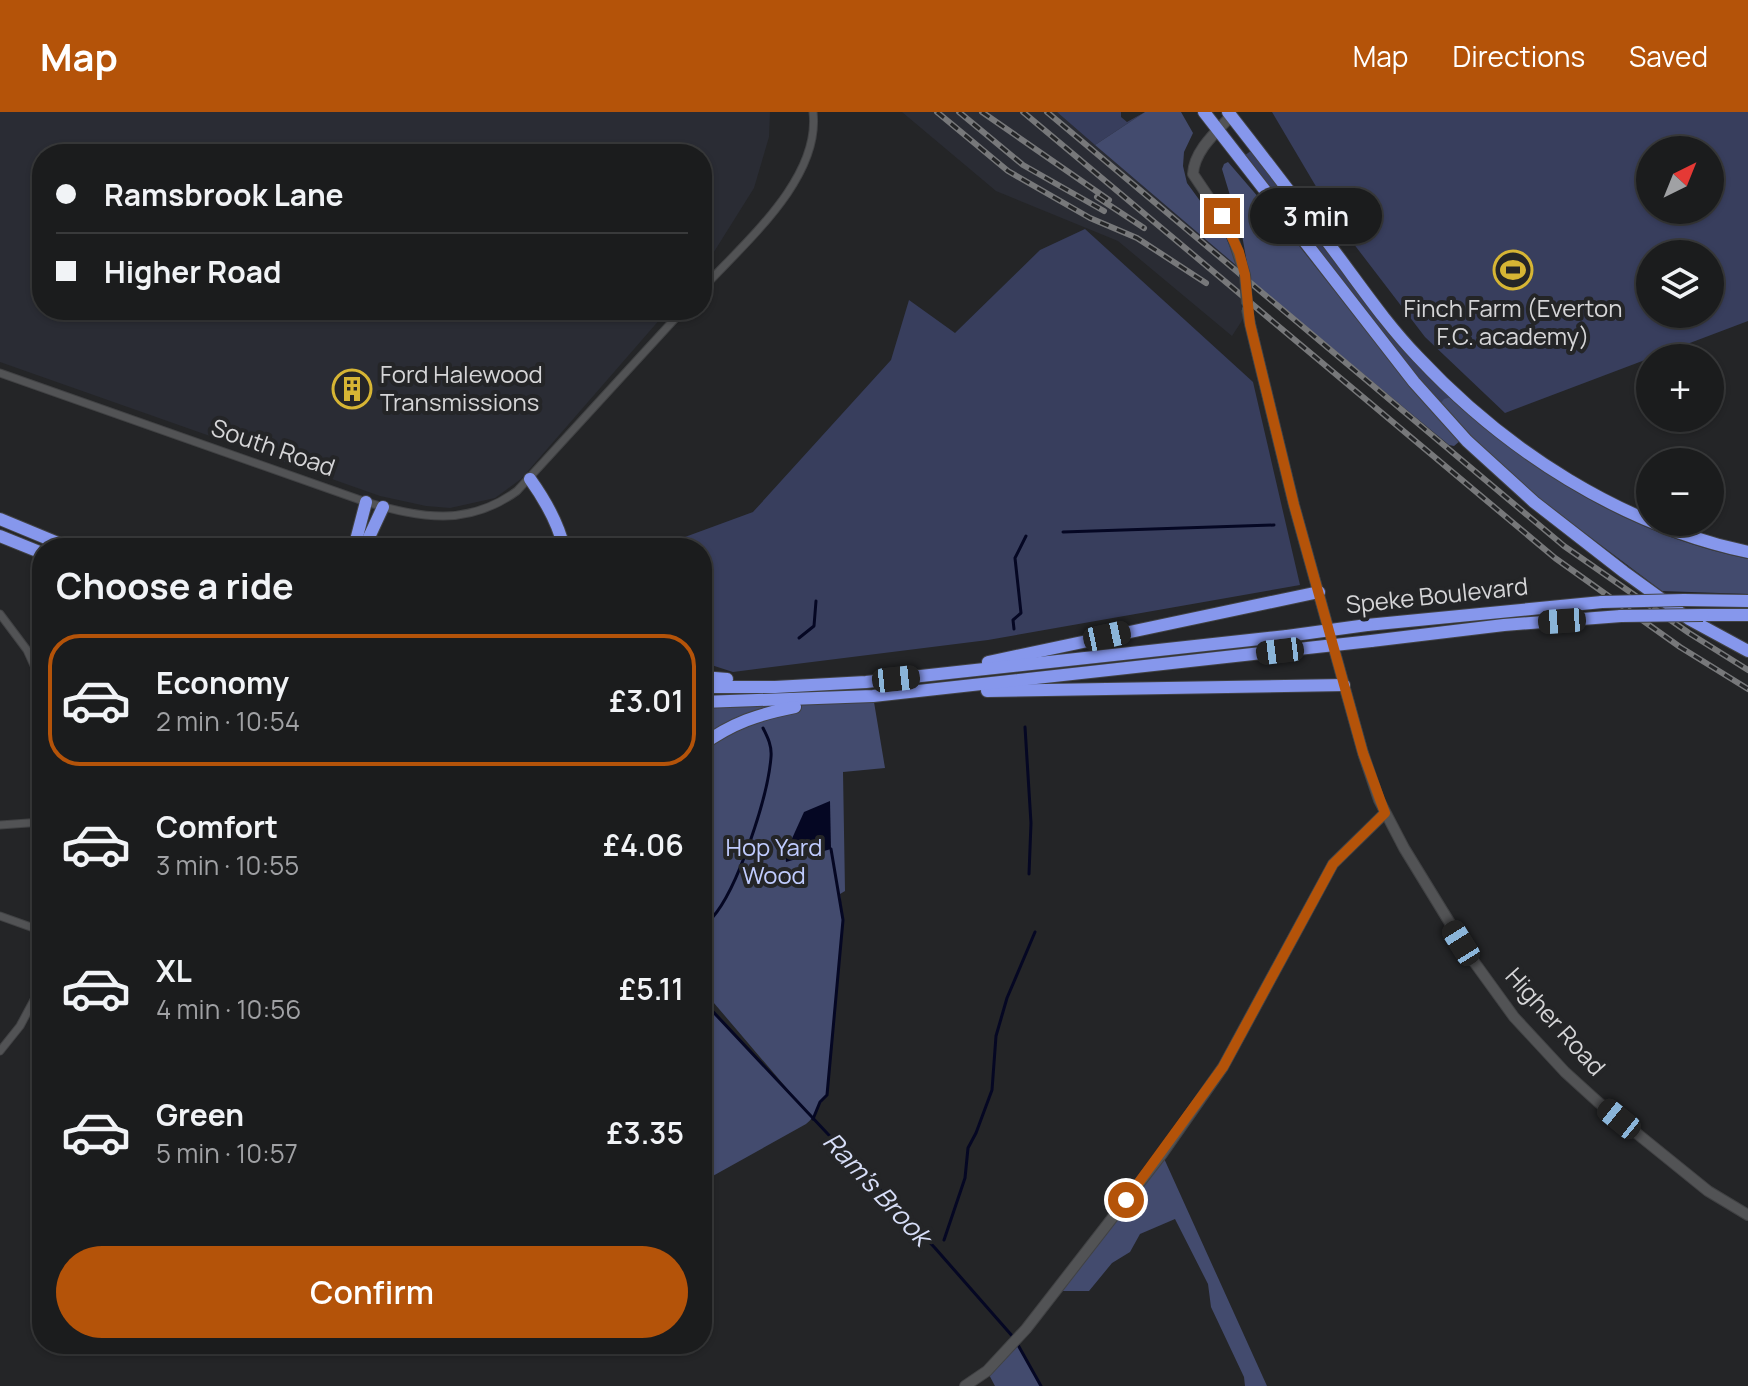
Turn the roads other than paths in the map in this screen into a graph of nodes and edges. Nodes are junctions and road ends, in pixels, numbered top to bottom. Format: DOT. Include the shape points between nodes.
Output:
graph roads {
  1 [pos="813,112"];
  2 [pos="1204,112"];
  3 [pos="1232,113"];
  4 [pos="1218,130"];
  5 [pos="712,278"];
  6 [pos="674,320"];
  7 [pos="0,373"];
  8 [pos="530,479"];
  9 [pos="366,502"];
  10 [pos="383,507"];
  11 [pos="0,519"];
  12 [pos="0,536"];
  13 [pos="46,538"];
  14 [pos="357,538"];
  15 [pos="369,538"];
  16 [pos="561,538"];
  17 [pos="32,549"];
  18 [pos="1748,552"];
  19 [pos="1319,592"];
  20 [pos="1748,601"];
  21 [pos="0,614"];
  22 [pos="1748,615"];
  23 [pos="1748,651"];
  24 [pos="32,661"];
  25 [pos="926,676"];
  26 [pos="712,677"];
  27 [pos="866,682"];
  28 [pos="1344,685"];
  29 [pos="712,687"];
  30 [pos="914,692"];
  31 [pos="830,700"];
  32 [pos="712,702"];
  33 [pos="712,738"];
  34 [pos="1385,813"];
  35 [pos="32,823"];
  36 [pos="0,825"];
  37 [pos="0,916"];
  38 [pos="32,927"];
  39 [pos="32,1004"];
  40 [pos="0,1051"];
  41 [pos="1748,1215"];
  42 [pos="965,1386"];
  1 -- 5 [label="street" via="809,157 794,185"];
  2 -- 4 [label="highway"];
  3 -- 4 [label="street, Higher Road"];
  3 -- 18 [label="highway, Higher Road" via="1384,317 1461,399 1528,453 1607,501 1669,531"];
  4 -- 19 [label="street, Higher Road, bridge" via="1194,163 1193,174 1230,229 1245,275 1250,324"];
  4 -- 23 [label="highway" via="1414,382 1467,441 1624,572 1689,619"];
  6 -- 8 [label="street, South Road"];
  7 -- 9 [label="street, South Road"];
  8 -- 10 [label="street, South Road" via="496,504 465,515 434,517"];
  8 -- 16 [label="highway"];
  9 -- 10 [label="street, South Road"];
  9 -- 14 [label="highway"];
  10 -- 15 [label="highway"];
  11 -- 13 [label="highway"];
  12 -- 17 [label="highway"];
  19 -- 25 [label="highway"];
  19 -- 28 [label="street, Higher Road"];
  20 -- 25 [label="highway, Speke Boulevard, bridge" via="1602,602"];
  21 -- 24 [label="street"];
  22 -- 30 [label="highway, Speke Boulevard, bridge" via="1621,616 1504,625"];
  25 -- 27 [label="highway, Speke Boulevard"];
  26 -- 27 [label="highway"];
  27 -- 29 [label="highway, Speke Boulevard"];
  28 -- 30 [label="highway"];
  28 -- 34 [label="street, Higher Road"];
  30 -- 31 [label="highway, Speke Boulevard"];
  31 -- 32 [label="highway, Speke Boulevard"];
  31 -- 33 [label="highway" via="748,718"];
  34 -- 41 [label="street, Higher Road" via="1472,959 1514,1017 1598,1102 1708,1191"];
  34 -- 42 [label="street" via="1333,864 1223,1067 1162,1154 1026,1329 987,1371"];
  35 -- 36 [label="street"];
  37 -- 38 [label="street"];
  39 -- 40 [label="street"];
}
